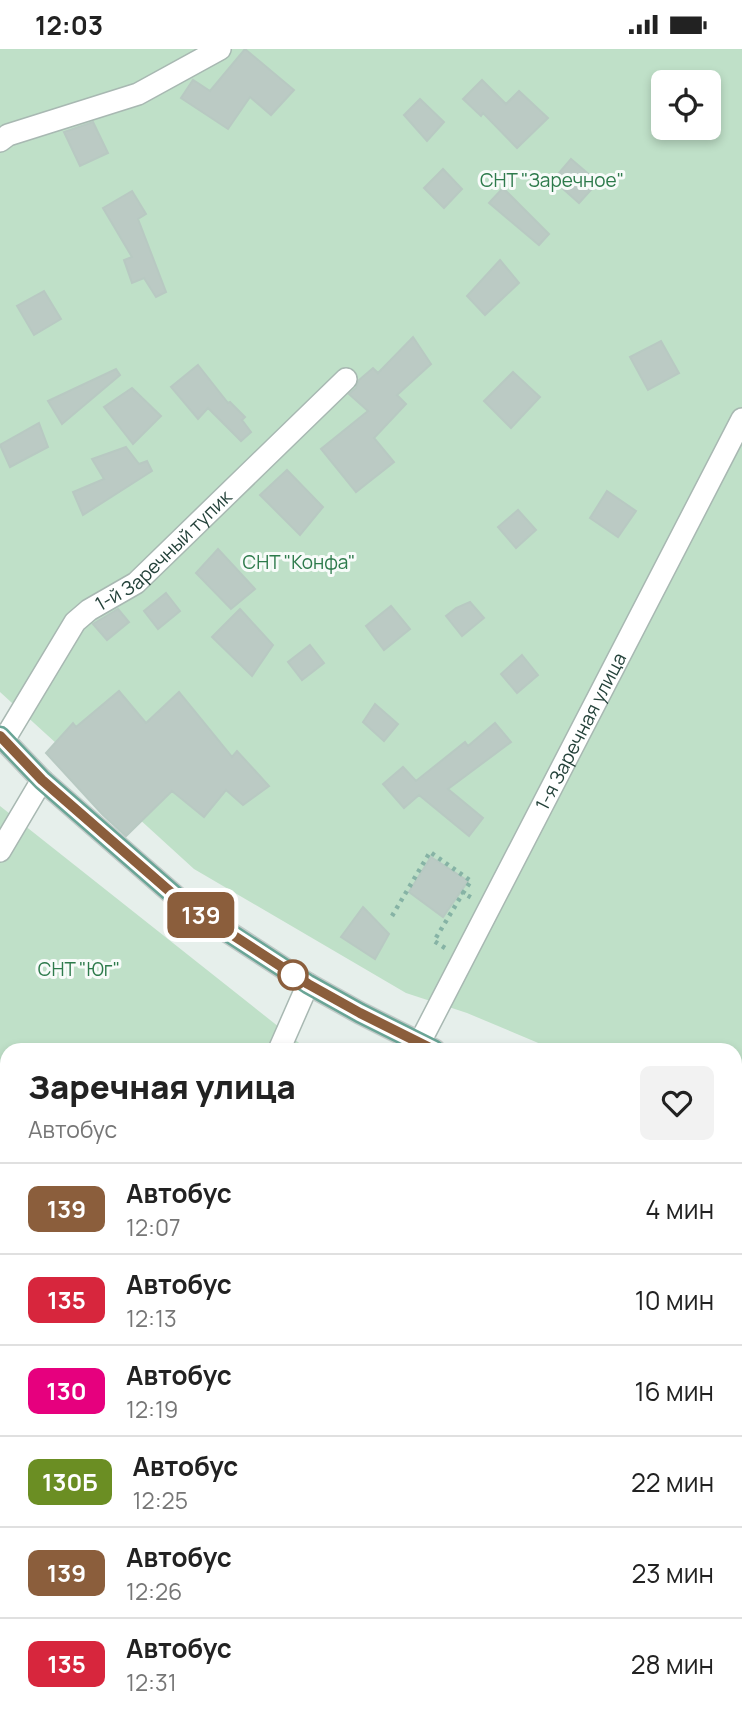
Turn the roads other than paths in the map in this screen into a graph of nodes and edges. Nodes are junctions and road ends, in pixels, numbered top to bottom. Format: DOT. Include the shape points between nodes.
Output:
graph roads {
  1 [pos="220,49"];
  2 [pos="0,141"];
  3 [pos="346,379"];
  4 [pos="742,419"];
  5 [pos="2,738"];
  6 [pos="42,780"];
  7 [pos="0,851"];
  8 [pos="308,984"];
  9 [pos="282,1043"];
  10 [pos="419,1043"];
  11 [pos="428,1043"];
  1 -- 2 [label="street" via="138,94"];
  3 -- 5 [label="street, 1-й Заречный тупик" via="136,583 75,622"];
  4 -- 11 [label="street, 1-я Заречная улица"];
  5 -- 6 [label="main road"];
  6 -- 7 [label="street"];
  6 -- 8 [label="main road" via="182,902"];
  8 -- 9 [label="street"];
  8 -- 10 [label="main road"];
}
